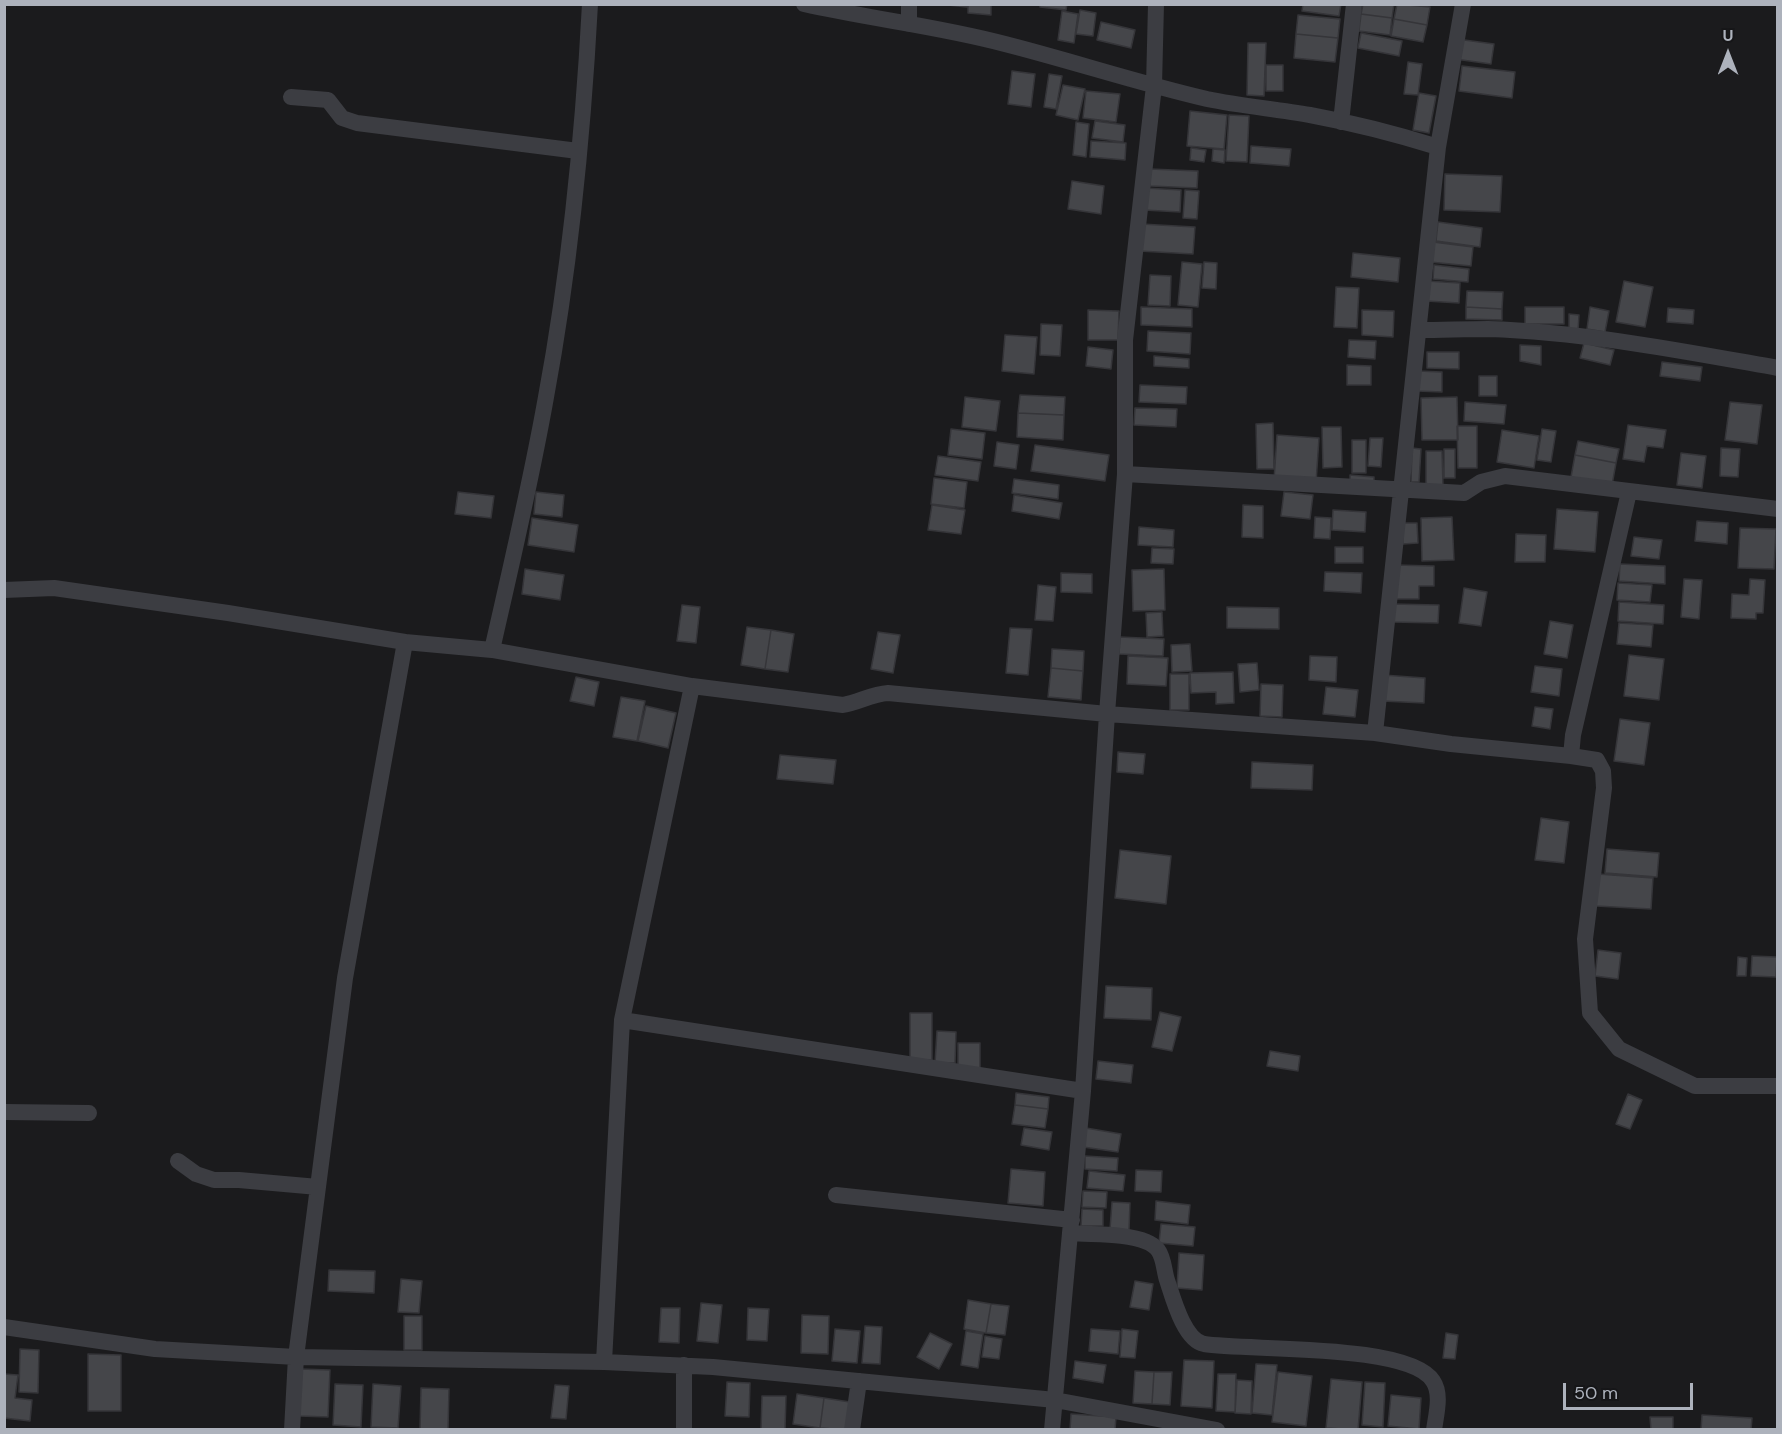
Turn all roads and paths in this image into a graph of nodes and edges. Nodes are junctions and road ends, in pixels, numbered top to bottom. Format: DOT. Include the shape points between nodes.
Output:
graph roads {
  1 [pos="590,4"];
  2 [pos="804,4"];
  3 [pos="909,4"];
  4 [pos="1156,4"];
  5 [pos="1354,4"];
  6 [pos="1463,4"];
  7 [pos="909,24"];
  8 [pos="1154,86"];
  9 [pos="291,97"];
  10 [pos="1341,122"];
  11 [pos="1438,147"];
  12 [pos="578,151"];
  13 [pos="1419,330"];
  14 [pos="1778,368"];
  15 [pos="1125,474"];
  16 [pos="1402,489"];
  17 [pos="1629,492"];
  18 [pos="1778,509"];
  19 [pos="4,590"];
  20 [pos="405,642"];
  21 [pos="492,650"];
  22 [pos="692,686"];
  23 [pos="1107,714"];
  24 [pos="1375,733"];
  25 [pos="1571,756"];
  26 [pos="622,1020"];
  27 [pos="1778,1086"];
  28 [pos="1083,1091"];
  29 [pos="4,1112"];
  30 [pos="89,1113"];
  31 [pos="178,1161"];
  32 [pos="318,1187"];
  33 [pos="836,1195"];
  34 [pos="1071,1227"];
  35 [pos="4,1328"];
  36 [pos="296,1357"];
  37 [pos="604,1362"];
  38 [pos="684,1365"];
  39 [pos="859,1381"];
  40 [pos="1055,1400"];
  41 [pos="292,1430"];
  42 [pos="684,1430"];
  43 [pos="852,1430"];
  44 [pos="1052,1430"];
  45 [pos="1217,1430"];
  46 [pos="1434,1430"];
  1 -- 12 [label="street"];
  2 -- 7 [label="street"];
  3 -- 7 [label="street"];
  4 -- 8 [label="street"];
  5 -- 10 [label="street"];
  6 -- 11 [label="street"];
  7 -- 8 [label="street" via="1005,44"];
  8 -- 10 [label="street"];
  8 -- 15 [label="street" via="1125,340"];
  9 -- 12 [label="street" via="327,100 342,118 357,123"];
  10 -- 11 [label="street"];
  11 -- 13 [label="street"];
  12 -- 21 [label="street" via="546,396"];
  13 -- 14 [label="street" via="1488,329 1568,336 1654,346"];
  13 -- 16 [label="street"];
  15 -- 16 [label="street"];
  15 -- 23 [label="street"];
  16 -- 17 [label="street" via="1464,493 1481,482 1505,477"];
  16 -- 24 [label="street"];
  17 -- 18 [label="street"];
  17 -- 25 [label="street"];
  19 -- 20 [label="street" via="54,588"];
  20 -- 21 [label="street"];
  20 -- 32 [label="street" via="345,978"];
  21 -- 22 [label="street"];
  22 -- 23 [label="street" via="843,705 888,693"];
  22 -- 26 [label="street"];
  23 -- 24 [label="street"];
  23 -- 28 [label="street"];
  24 -- 25 [label="street"];
  25 -- 27 [label="street" via="1597,760 1603,771 1586,939 1590,1012 1619,1049 1695,1086"];
  26 -- 28 [label="street"];
  26 -- 37 [label="street"];
  28 -- 34 [label="street"];
  29 -- 30 [label="street"];
  31 -- 32 [label="street" via="196,1174 214,1179"];
  32 -- 36 [label="street"];
  33 -- 34 [label="street"];
  34 -- 40 [label="street"];
  34 -- 46 [label="street" via="1133,1238 1158,1250 1180,1315 1196,1342 1383,1358 1427,1373 1437,1390"];
  35 -- 36 [label="street" via="155,1349"];
  36 -- 37 [label="street"];
  36 -- 41 [label="street"];
  37 -- 38 [label="street"];
  38 -- 39 [label="street"];
  38 -- 42 [label="street"];
  39 -- 40 [label="street"];
  39 -- 43 [label="street"];
  40 -- 44 [label="street"];
  40 -- 45 [label="street"];
}
